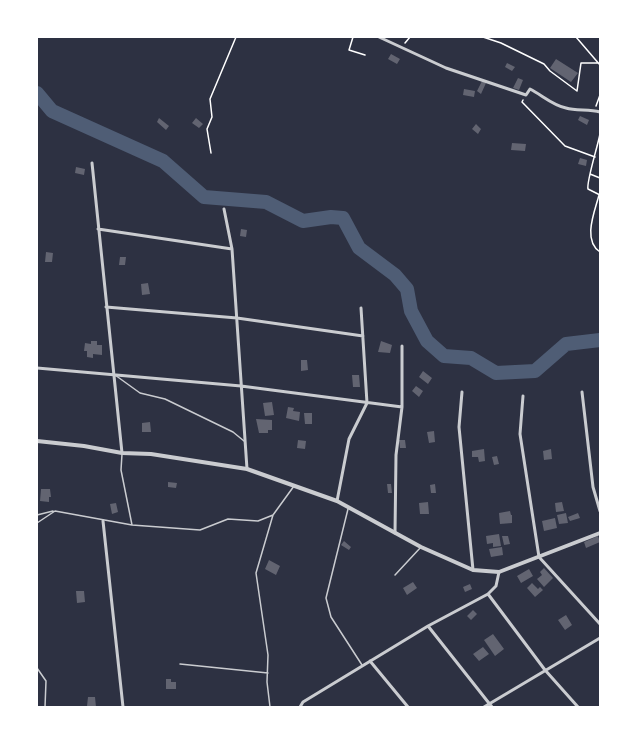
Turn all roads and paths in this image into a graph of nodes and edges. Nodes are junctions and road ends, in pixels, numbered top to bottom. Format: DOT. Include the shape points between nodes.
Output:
graph roads {
  1 [pos="236,37"];
  2 [pos="353,37"];
  3 [pos="379,37"];
  4 [pos="410,37"];
  5 [pos="483,37"];
  6 [pos="576,37"];
  7 [pos="402,47"];
  8 [pos="365,55"];
  9 [pos="600,64"];
  10 [pos="526,95"];
  11 [pos="600,95"];
  12 [pos="594,110"];
  13 [pos="600,112"];
  14 [pos="600,134"];
  15 [pos="211,153"];
  16 [pos="595,158"];
  17 [pos="92,162"];
  18 [pos="590,174"];
  19 [pos="600,178"];
  20 [pos="600,195"];
  21 [pos="224,210"];
  22 [pos="98,229"];
  23 [pos="232,249"];
  24 [pos="600,252"];
  25 [pos="106,307"];
  26 [pos="361,308"];
  27 [pos="237,318"];
  28 [pos="363,336"];
  29 [pos="402,346"];
  30 [pos="37,368"];
  31 [pos="113,374"];
  32 [pos="241,386"];
  33 [pos="462,392"];
  34 [pos="582,392"];
  35 [pos="523,396"];
  36 [pos="367,403"];
  37 [pos="402,407"];
  38 [pos="37,441"];
  39 [pos="244,441"];
  40 [pos="122,453"];
  41 [pos="247,469"];
  42 [pos="294,486"];
  43 [pos="337,501"];
  44 [pos="348,507"];
  45 [pos="55,511"];
  46 [pos="600,511"];
  47 [pos="37,515"];
  48 [pos="273,515"];
  49 [pos="103,521"];
  50 [pos="37,523"];
  51 [pos="132,525"];
  52 [pos="395,533"];
  53 [pos="600,533"];
  54 [pos="421,547"];
  55 [pos="539,557"];
  56 [pos="473,570"];
  57 [pos="499,572"];
  58 [pos="395,575"];
  59 [pos="488,594"];
  60 [pos="600,624"];
  61 [pos="428,626"];
  62 [pos="600,638"];
  63 [pos="370,661"];
  64 [pos="180,664"];
  65 [pos="363,666"];
  66 [pos="37,668"];
  67 [pos="545,670"];
  68 [pos="268,672"];
  69 [pos="491,706"];
  70 [pos="45,707"];
  71 [pos="123,707"];
  72 [pos="270,707"];
  73 [pos="300,707"];
  74 [pos="408,707"];
  75 [pos="484,707"];
  76 [pos="578,707"];
  1 -- 15 [label="path" via="210,99 212,117 207,129"];
  2 -- 8 [label="path" via="349,50"];
  3 -- 7 [label="street"];
  4 -- 7 [label="path"];
  5 -- 9 [label="path" via="544,64 577,91 581,63"];
  6 -- 9 [label="path"];
  7 -- 10 [label="street" via="446,68"];
  10 -- 12 [label="street" via="530,89 563,108"];
  10 -- 16 [label="path" via="522,102 565,146"];
  11 -- 12 [label="path"];
  12 -- 13 [label="street"];
  14 -- 16 [label="path"];
  16 -- 18 [label="path"];
  17 -- 22 [label="street"];
  18 -- 19 [label="path"];
  18 -- 20 [label="path" via="588,189"];
  20 -- 24 [label="path" via="590,234 593,245"];
  21 -- 23 [label="street"];
  22 -- 23 [label="street"];
  22 -- 25 [label="street"];
  23 -- 27 [label="street"];
  25 -- 27 [label="street"];
  25 -- 31 [label="street"];
  26 -- 28 [label="street"];
  27 -- 28 [label="street"];
  27 -- 32 [label="street"];
  28 -- 36 [label="street"];
  29 -- 37 [label="street"];
  30 -- 31 [label="street"];
  31 -- 32 [label="street"];
  31 -- 39 [label="lane" via="140,392 165,399 233,432"];
  31 -- 40 [label="street"];
  32 -- 36 [label="street"];
  32 -- 39 [label="street"];
  33 -- 56 [label="street" via="459,427"];
  34 -- 46 [label="street" via="592,486"];
  35 -- 55 [label="street" via="520,434"];
  36 -- 37 [label="street"];
  36 -- 43 [label="street" via="349,439"];
  37 -- 52 [label="street" via="396,455"];
  38 -- 40 [label="street"];
  39 -- 41 [label="street"];
  40 -- 41 [label="street" via="151,454"];
  40 -- 51 [label="lane" via="122,470"];
  41 -- 42 [label="street"];
  42 -- 43 [label="street"];
  42 -- 48 [label="lane"];
  43 -- 44 [label="street"];
  44 -- 52 [label="street"];
  44 -- 65 [label="lane" via="326,598 331,617"];
  45 -- 47 [label="lane"];
  45 -- 49 [label="lane"];
  45 -- 50 [label="lane"];
  48 -- 51 [label="lane" via="258,521 228,519 200,530"];
  48 -- 68 [label="lane" via="256,573 268,655"];
  49 -- 51 [label="lane"];
  49 -- 71 [label="street"];
  52 -- 54 [label="street"];
  53 -- 55 [label="street"];
  54 -- 56 [label="street"];
  54 -- 58 [label="lane"];
  55 -- 57 [label="street"];
  55 -- 60 [label="street"];
  56 -- 57 [label="street"];
  57 -- 59 [label="street" via="496,586"];
  59 -- 61 [label="street"];
  59 -- 67 [label="street"];
  61 -- 63 [label="street"];
  61 -- 69 [label="street"];
  62 -- 67 [label="street"];
  63 -- 65 [label="street"];
  63 -- 74 [label="street"];
  64 -- 68 [label="lane"];
  65 -- 73 [label="street" via="302,702"];
  66 -- 70 [label="lane" via="46,682"];
  67 -- 69 [label="street"];
  67 -- 76 [label="street"];
  68 -- 72 [label="lane"];
  69 -- 75 [label="street"];
}
